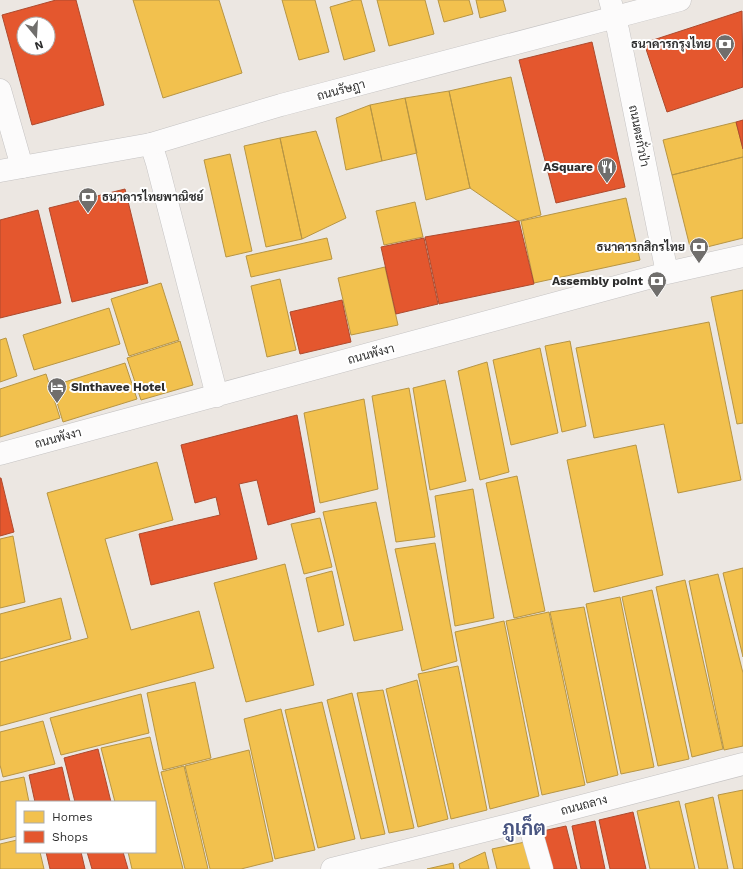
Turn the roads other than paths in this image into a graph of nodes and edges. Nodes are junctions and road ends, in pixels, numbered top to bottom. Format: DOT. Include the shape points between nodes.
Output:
graph roads {
  1 [pos="680,0"];
  2 [pos="612,9"];
  3 [pos="0,90"];
  4 [pos="151,144"];
  5 [pos="22,167"];
  6 [pos="0,171"];
  7 [pos="743,256"];
  8 [pos="667,273"];
  9 [pos="217,396"];
  10 [pos="0,454"];
  11 [pos="743,764"];
  12 [pos="528,820"];
  13 [pos="332,869"];
  14 [pos="542,869"];
  1 -- 2 [label="street, ถนนรัษฎา"];
  2 -- 4 [label="street, ถนนรัษฎา"];
  2 -- 8 [label="street, ถนนตะกั่วป่า"];
  3 -- 5 [label="street"];
  4 -- 5 [label="street, ถนนรัษฎา"];
  4 -- 9 [label="street"];
  5 -- 6 [label="street, ถนนรัษฎา"];
  7 -- 8 [label="street, ถนนพังงา"];
  8 -- 9 [label="street, ถนนพังงา"];
  9 -- 10 [label="street, ถนนพังงา"];
  11 -- 12 [label="street, ถนนถลาง"];
  12 -- 13 [label="street, ถนนถลาง"];
  12 -- 14 [label="street"];
}
